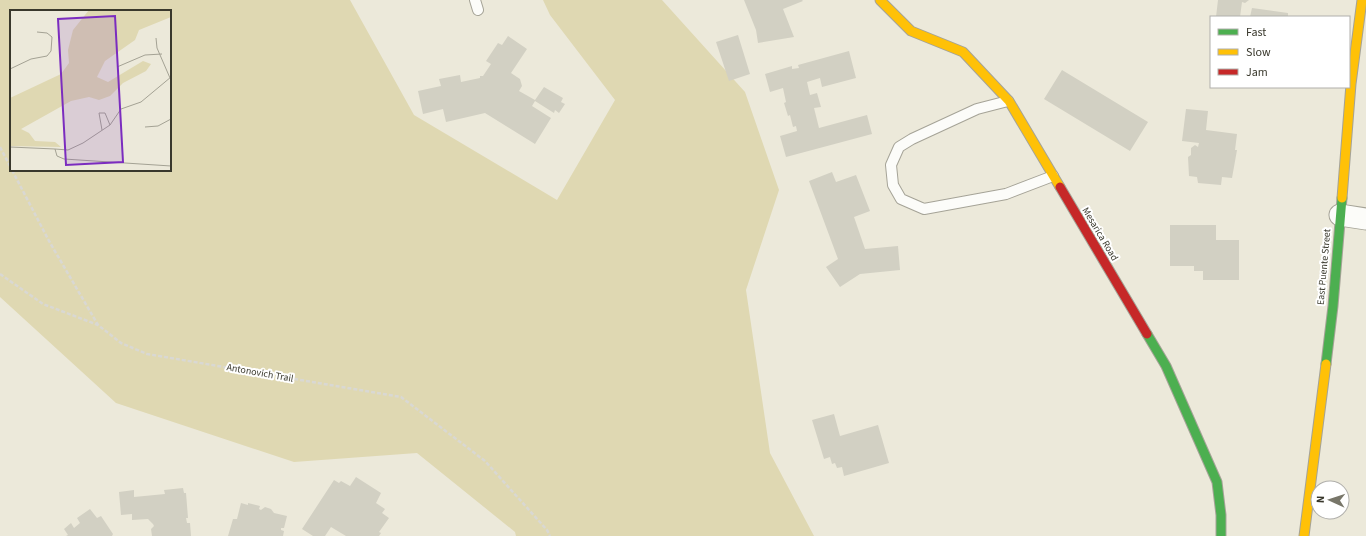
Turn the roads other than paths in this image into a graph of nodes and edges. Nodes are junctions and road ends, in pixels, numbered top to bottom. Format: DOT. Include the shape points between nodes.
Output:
graph roads {
  1 [pos="475,0"];
  2 [pos="880,0"];
  3 [pos="1362,0"];
  4 [pos="478,10"];
  5 [pos="1009,101"];
  6 [pos="1053,176"];
  7 [pos="1340,215"];
  8 [pos="1366,219"];
  9 [pos="1221,536"];
  10 [pos="1304,536"];
  1 -- 4 [label="lane"];
  2 -- 5 [label="street, Mesarica Road" via="911,31 963,52"];
  3 -- 7 [label="street, East Puente Street" via="1351,84"];
  5 -- 6 [label="street, Mesarica Road"];
  5 -- 6 [label="lane" via="977,109 899,147 891,165 894,185 901,198 924,209 1006,194"];
  6 -- 9 [label="street, Mesarica Road" via="1166,366 1217,482 1221,503"];
  7 -- 8 [label="street"];
  7 -- 10 [label="street, East Puente Street" via="1332,306"];
}
